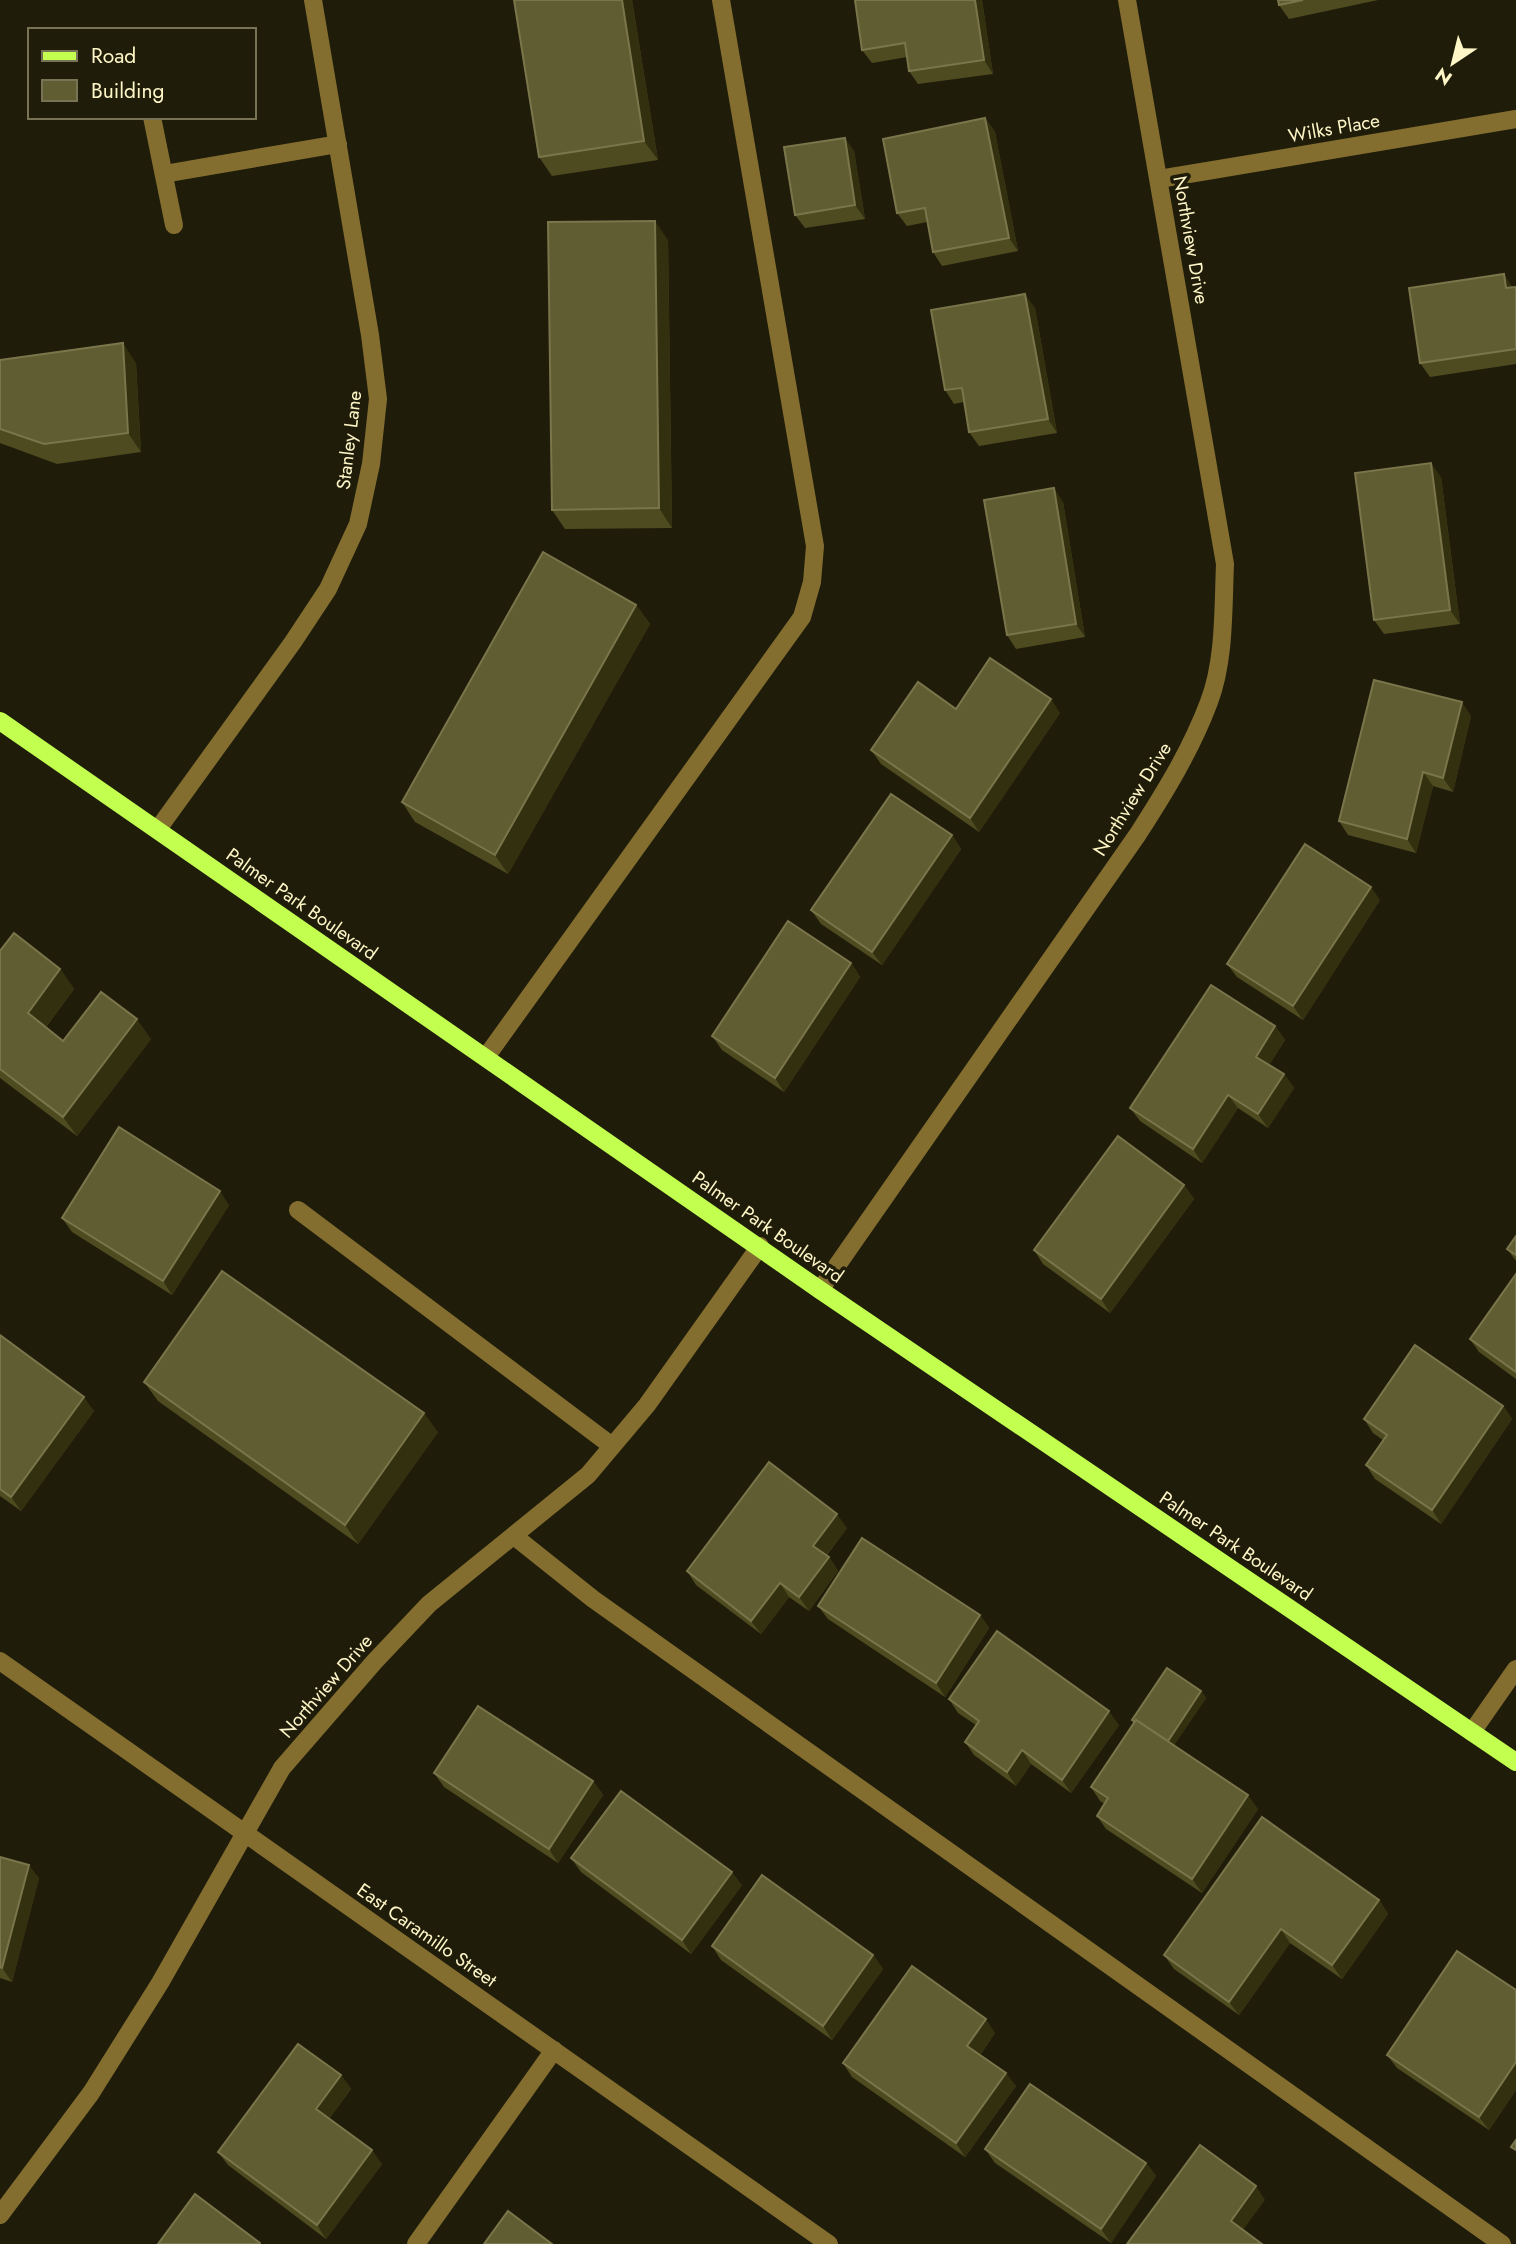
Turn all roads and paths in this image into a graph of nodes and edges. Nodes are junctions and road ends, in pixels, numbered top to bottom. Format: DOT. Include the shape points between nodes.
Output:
graph roads {
  1 [pos="313,0"];
  2 [pos="721,0"];
  3 [pos="1127,0"];
  4 [pos="152,119"];
  5 [pos="1516,119"];
  6 [pos="338,144"];
  7 [pos="164,174"];
  8 [pos="1159,179"];
  9 [pos="174,225"];
  10 [pos="0,722"];
  11 [pos="158,829"];
  12 [pos="486,1057"];
  13 [pos="298,1210"];
  14 [pos="760,1247"];
  15 [pos="820,1290"];
  16 [pos="612,1446"];
  17 [pos="514,1536"];
  18 [pos="0,1661"];
  19 [pos="1516,1669"];
  20 [pos="1472,1732"];
  21 [pos="1516,1762"];
  22 [pos="246,1833"];
  23 [pos="554,2050"];
  24 [pos="0,2215"];
  25 [pos="416,2244"];
  26 [pos="829,2244"];
  27 [pos="1502,2244"];
  1 -- 6 [label="street, Stanley Lane"];
  2 -- 12 [label="street" via="815,546 812,582 802,617"];
  3 -- 8 [label="street, Northview Drive"];
  4 -- 7 [label="street"];
  5 -- 8 [label="street, Wilks Place"];
  6 -- 7 [label="street"];
  6 -- 11 [label="street, Stanley Lane" via="378,399 358,524 328,589"];
  7 -- 9 [label="street"];
  8 -- 15 [label="street, Northview Drive" via="1225,564 1222,641 1210,700 1181,766 1138,834"];
  10 -- 11 [label="main road, Palmer Park Boulevard"];
  11 -- 12 [label="main road, Palmer Park Boulevard"];
  12 -- 14 [label="main road, Palmer Park Boulevard"];
  13 -- 16 [label="street"];
  14 -- 15 [label="main road, Palmer Park Boulevard"];
  14 -- 16 [label="street, Northview Drive" via="647,1405"];
  15 -- 20 [label="main road, Palmer Park Boulevard"];
  16 -- 17 [label="street, Northview Drive" via="588,1475"];
  17 -- 22 [label="street, Northview Drive" via="429,1604 375,1661 282,1768"];
  17 -- 27 [label="street" via="593,1599"];
  18 -- 22 [label="street, East Caramillo Street"];
  19 -- 20 [label="street"];
  20 -- 21 [label="main road, Palmer Park Boulevard"];
  22 -- 23 [label="street, East Caramillo Street"];
  22 -- 24 [label="street, Northview Drive" via="98,2082"];
  23 -- 25 [label="street"];
  23 -- 26 [label="street, East Caramillo Street"];
}
